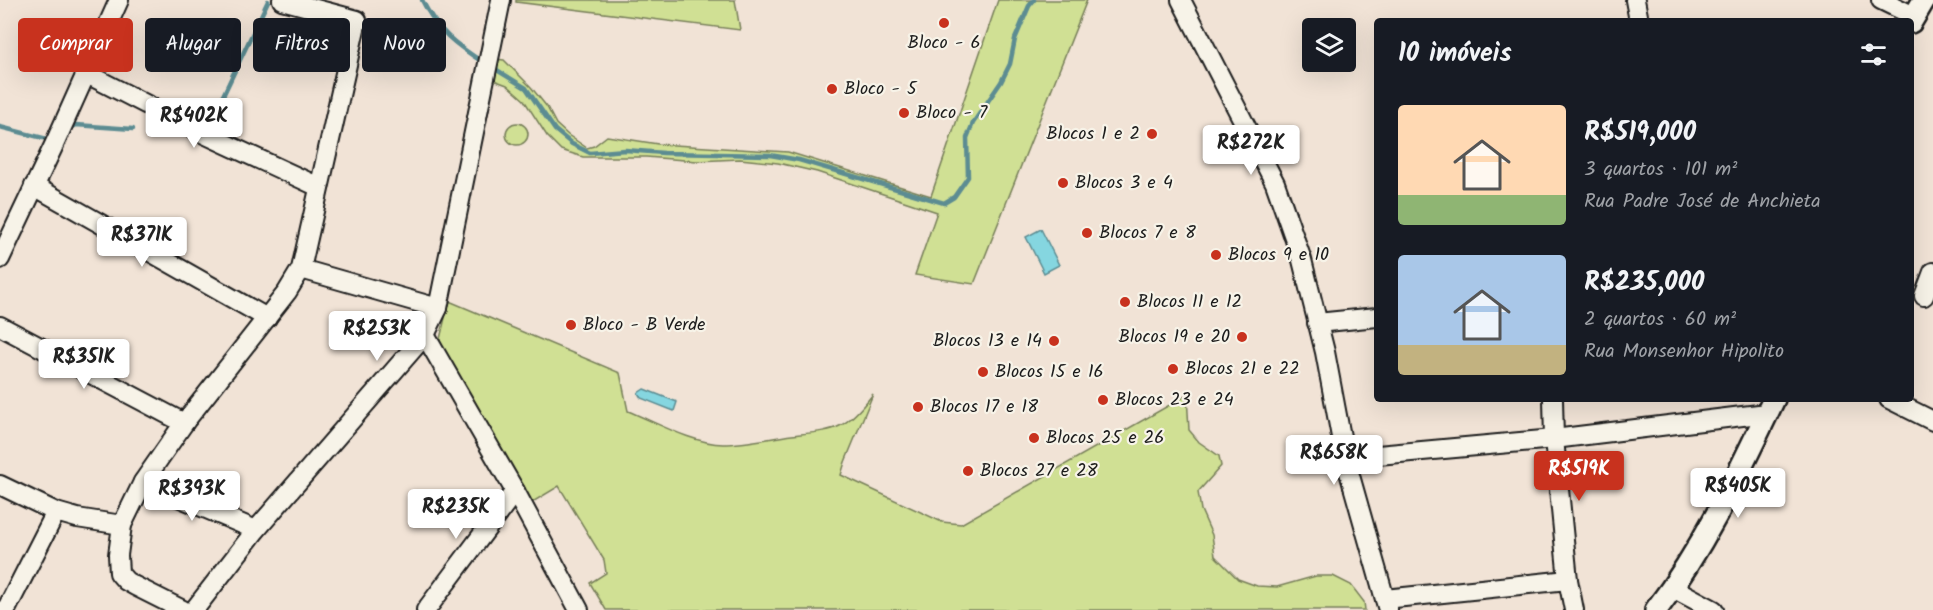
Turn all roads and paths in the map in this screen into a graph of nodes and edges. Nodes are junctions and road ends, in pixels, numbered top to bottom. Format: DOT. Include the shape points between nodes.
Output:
graph roads {
  1 [pos="119,0"];
  2 [pos="282,0"];
  3 [pos="501,0"];
  4 [pos="1181,0"];
  5 [pos="1635,0"];
  6 [pos="1881,0"];
  7 [pos="1916,13"];
  8 [pos="1638,18"];
  9 [pos="87,74"];
  10 [pos="34,186"];
  11 [pos="319,187"];
  12 [pos="0,259"];
  13 [pos="301,270"];
  14 [pos="1933,272"];
  15 [pos="1923,295"];
  16 [pos="438,308"];
  17 [pos="1374,317"];
  18 [pos="267,318"];
  19 [pos="1317,323"];
  20 [pos="0,326"];
  21 [pos="424,335"];
  22 [pos="1553,402"];
  23 [pos="1895,402"];
  24 [pos="1770,406"];
  25 [pos="1933,421"];
  26 [pos="184,423"];
  27 [pos="1554,439"];
  28 [pos="1345,458"];
  29 [pos="143,482"];
  30 [pos="0,485"];
  31 [pos="515,492"];
  32 [pos="56,512"];
  33 [pos="122,525"];
  34 [pos="255,530"];
  35 [pos="1568,579"];
  36 [pos="1673,588"];
  37 [pos="1386,604"];
  38 [pos="6,610"];
  39 [pos="183,610"];
  40 [pos="194,610"];
  41 [pos="426,610"];
  42 [pos="579,610"];
  43 [pos="1574,610"];
  44 [pos="1656,610"];
  45 [pos="1714,610"];
  1 -- 9 [label="street"];
  2 -- 11 [label="street" via="357,20"];
  3 -- 16 [label="street"];
  4 -- 19 [label="street" via="1275,183 1302,260"];
  5 -- 8 [label="street"];
  6 -- 7 [label="street"];
  9 -- 10 [label="street"];
  9 -- 11 [label="street"];
  10 -- 12 [label="street"];
  10 -- 18 [label="street"];
  11 -- 13 [label="street"];
  13 -- 16 [label="street"];
  13 -- 18 [label="street"];
  14 -- 15 [label="street"];
  16 -- 21 [label="street"];
  17 -- 19 [label="street"];
  18 -- 26 [label="street"];
  19 -- 28 [label="street"];
  20 -- 26 [label="street"];
  21 -- 31 [label="street"];
  21 -- 34 [label="street"];
  22 -- 27 [label="street"];
  23 -- 25 [label="street"];
  24 -- 27 [label="street"];
  24 -- 36 [label="street" via="1720,511"];
  26 -- 29 [label="street"];
  27 -- 28 [label="street"];
  27 -- 35 [label="street"];
  28 -- 37 [label="street"];
  29 -- 33 [label="street"];
  29 -- 34 [label="street"];
  30 -- 32 [label="street"];
  31 -- 41 [label="street"];
  31 -- 42 [label="street"];
  32 -- 33 [label="street"];
  32 -- 38 [label="street"];
  33 -- 39 [label="street" via="119,573 126,581"];
  34 -- 40 [label="street"];
  35 -- 37 [label="street"];
  35 -- 43 [label="street"];
  36 -- 44 [label="street"];
  36 -- 45 [label="street"];
}
